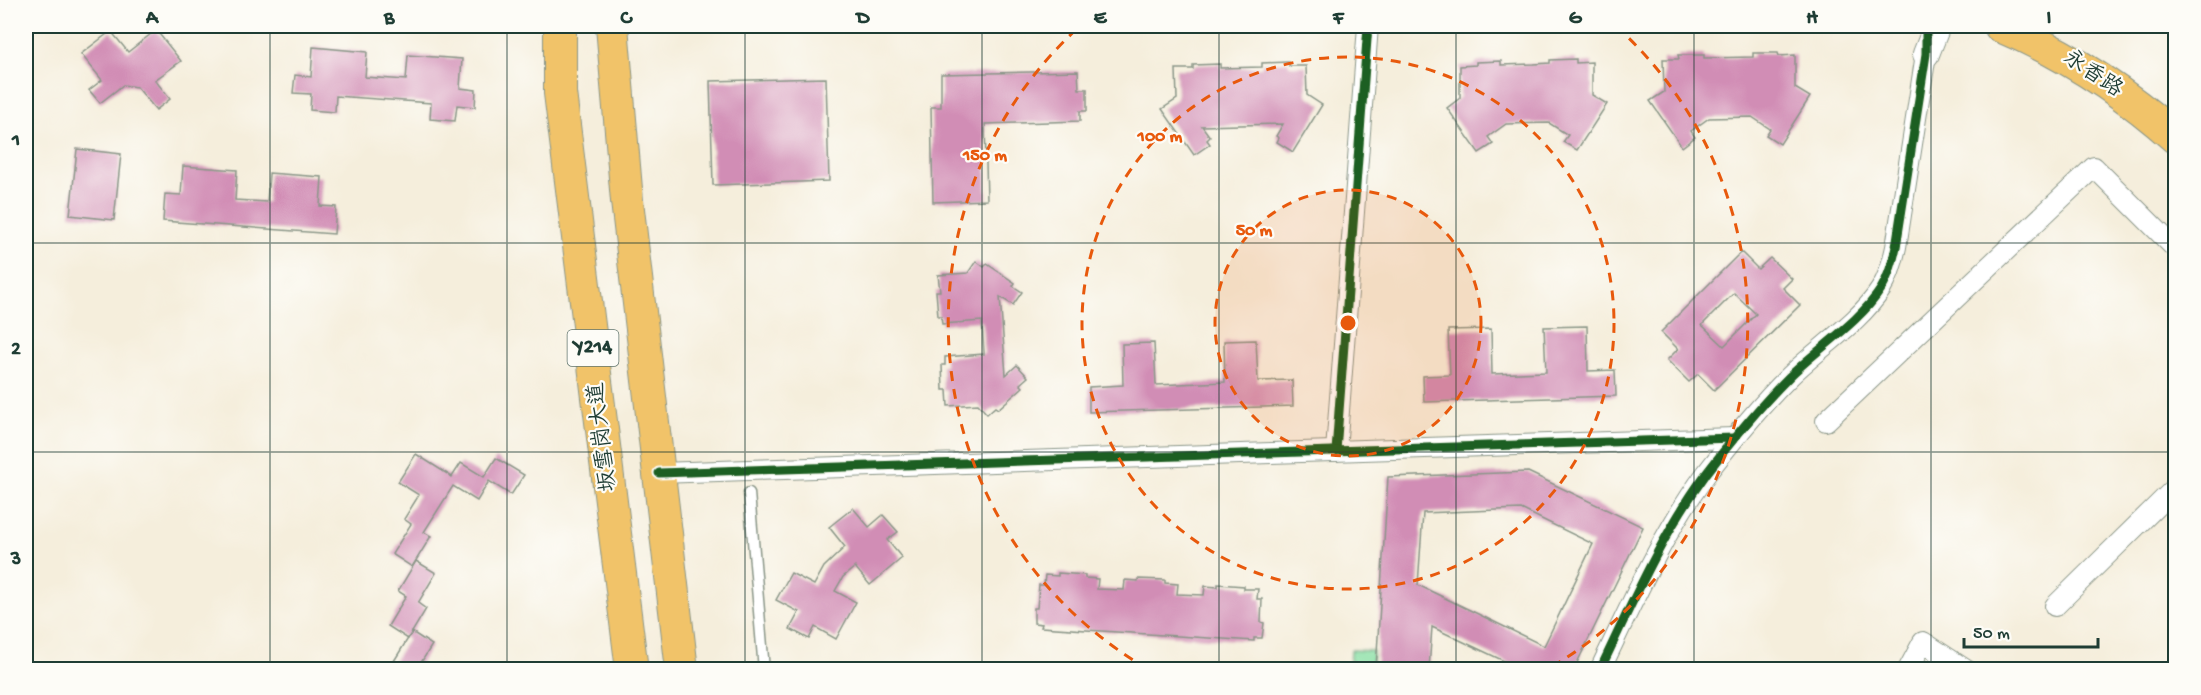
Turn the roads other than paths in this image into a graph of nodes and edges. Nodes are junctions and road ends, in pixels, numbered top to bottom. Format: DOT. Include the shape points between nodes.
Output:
graph roads {
  1 [pos="560,26"];
  2 [pos="612,26"];
  3 [pos="1368,26"];
  4 [pos="1926,26"];
  5 [pos="1937,26"];
  6 [pos="2000,26"];
  7 [pos="2047,26"];
  8 [pos="1926,54"];
  9 [pos="2175,111"];
  10 [pos="2175,138"];
  11 [pos="2175,249"];
  12 [pos="1826,421"];
  13 [pos="1734,438"];
  14 [pos="1336,451"];
  15 [pos="659,472"];
  16 [pos="2175,487"];
  17 [pos="749,493"];
  18 [pos="2055,606"];
  19 [pos="633,669"];
  20 [pos="682,669"];
  21 [pos="764,669"];
  22 [pos="1600,669"];
  23 [pos="1908,669"];
  24 [pos="1966,669"];
  1 -- 19 [label="main road, 坂雪岗大道 / Y214" via="560,93"];
  2 -- 15 [label="main road, Y214" via="627,201"];
  3 -- 14 [label="street"];
  4 -- 8 [label="street"];
  5 -- 8 [label="street"];
  6 -- 10 [label="main road, 永香路" via="2083,67"];
  7 -- 9 [label="main road, 永香路" via="2125,71"];
  8 -- 13 [label="street" via="1896,247 1882,288 1869,306 1788,378"];
  11 -- 12 [label="street" via="2094,167"];
  13 -- 14 [label="street"];
  13 -- 22 [label="street" via="1659,547"];
  14 -- 15 [label="street"];
  15 -- 20 [label="main road, Y214"];
  16 -- 18 [label="street"];
  17 -- 21 [label="lane"];
  23 -- 24 [label="street" via="1923,642"];
}
